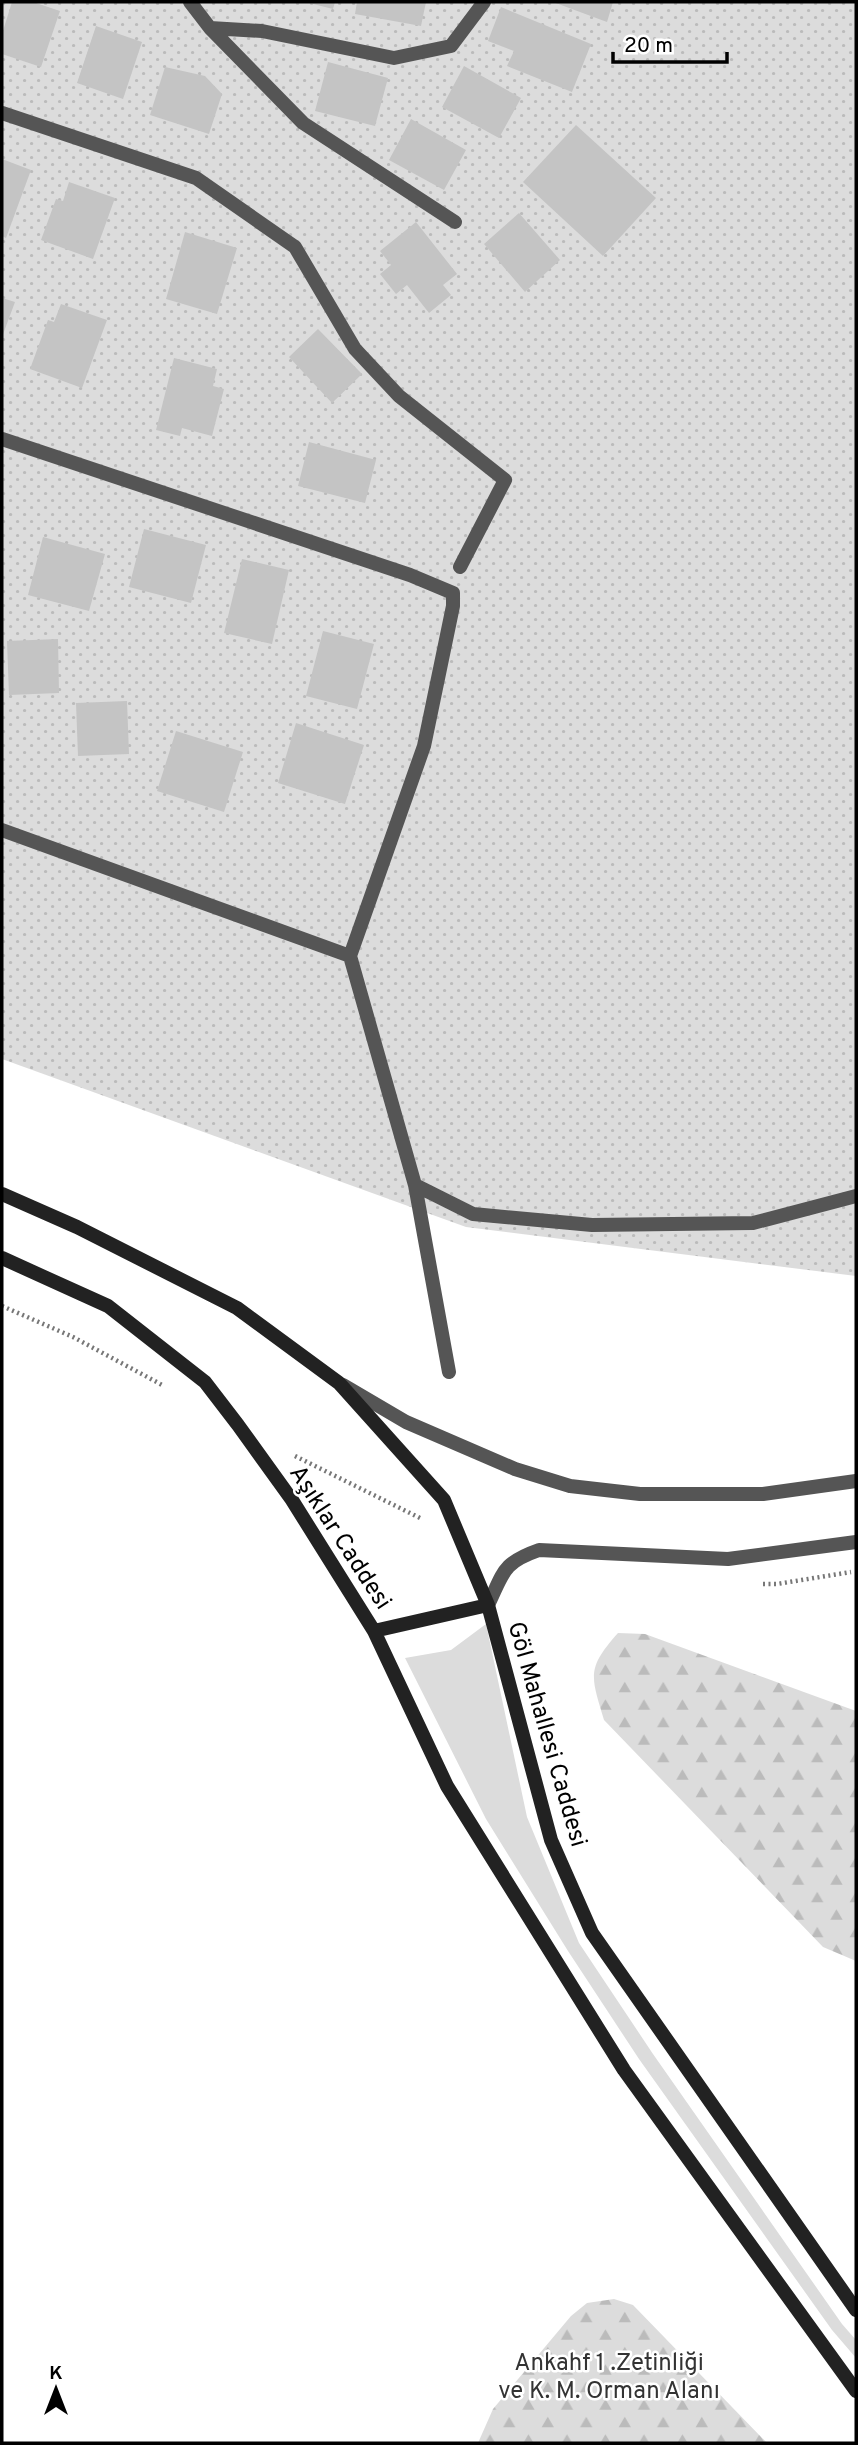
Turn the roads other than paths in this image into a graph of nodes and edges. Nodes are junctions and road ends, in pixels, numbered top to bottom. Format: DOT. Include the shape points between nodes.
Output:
graph roads {
  1 [pos="190,2"];
  2 [pos="484,2"];
  3 [pos="210,28"];
  4 [pos="2,113"];
  5 [pos="455,222"];
  6 [pos="2,439"];
  7 [pos="460,567"];
  8 [pos="2,830"];
  9 [pos="350,956"];
  10 [pos="415,1185"];
  11 [pos="2,1194"];
  12 [pos="856,1196"];
  13 [pos="2,1258"];
  14 [pos="449,1371"];
  15 [pos="340,1383"];
  16 [pos="856,1481"];
  17 [pos="856,1542"];
  18 [pos="488,1605"];
  19 [pos="374,1632"];
  20 [pos="856,2310"];
  21 [pos="856,2391"];
  1 -- 3 [label="street"];
  2 -- 3 [label="street" via="451,46 394,58 262,31"];
  3 -- 5 [label="street" via="303,123"];
  4 -- 7 [label="street" via="196,178 295,247 355,349 399,396 505,480"];
  6 -- 9 [label="street" via="453,593 424,746"];
  8 -- 9 [label="street"];
  9 -- 10 [label="street"];
  10 -- 12 [label="street" via="474,1214 592,1225 753,1223"];
  10 -- 14 [label="street"];
  11 -- 15 [label="main road" via="237,1308"];
  13 -- 19 [label="main road, Aşıklar Caddesi" via="107,1306 205,1382 292,1500"];
  15 -- 16 [label="street" via="406,1422 515,1469 570,1486 640,1494 763,1494"];
  15 -- 18 [label="main road, Göl Mahallesi Caddesi" via="444,1500"];
  17 -- 18 [label="street" via="728,1559 539,1550 508,1565"];
  18 -- 19 [label="main road, Aşıklar Caddesi"];
  18 -- 20 [label="main road, Göl Mahallesi Caddesi" via="551,1840 592,1933"];
  19 -- 21 [label="main road" via="447,1786 624,2070"];
}
